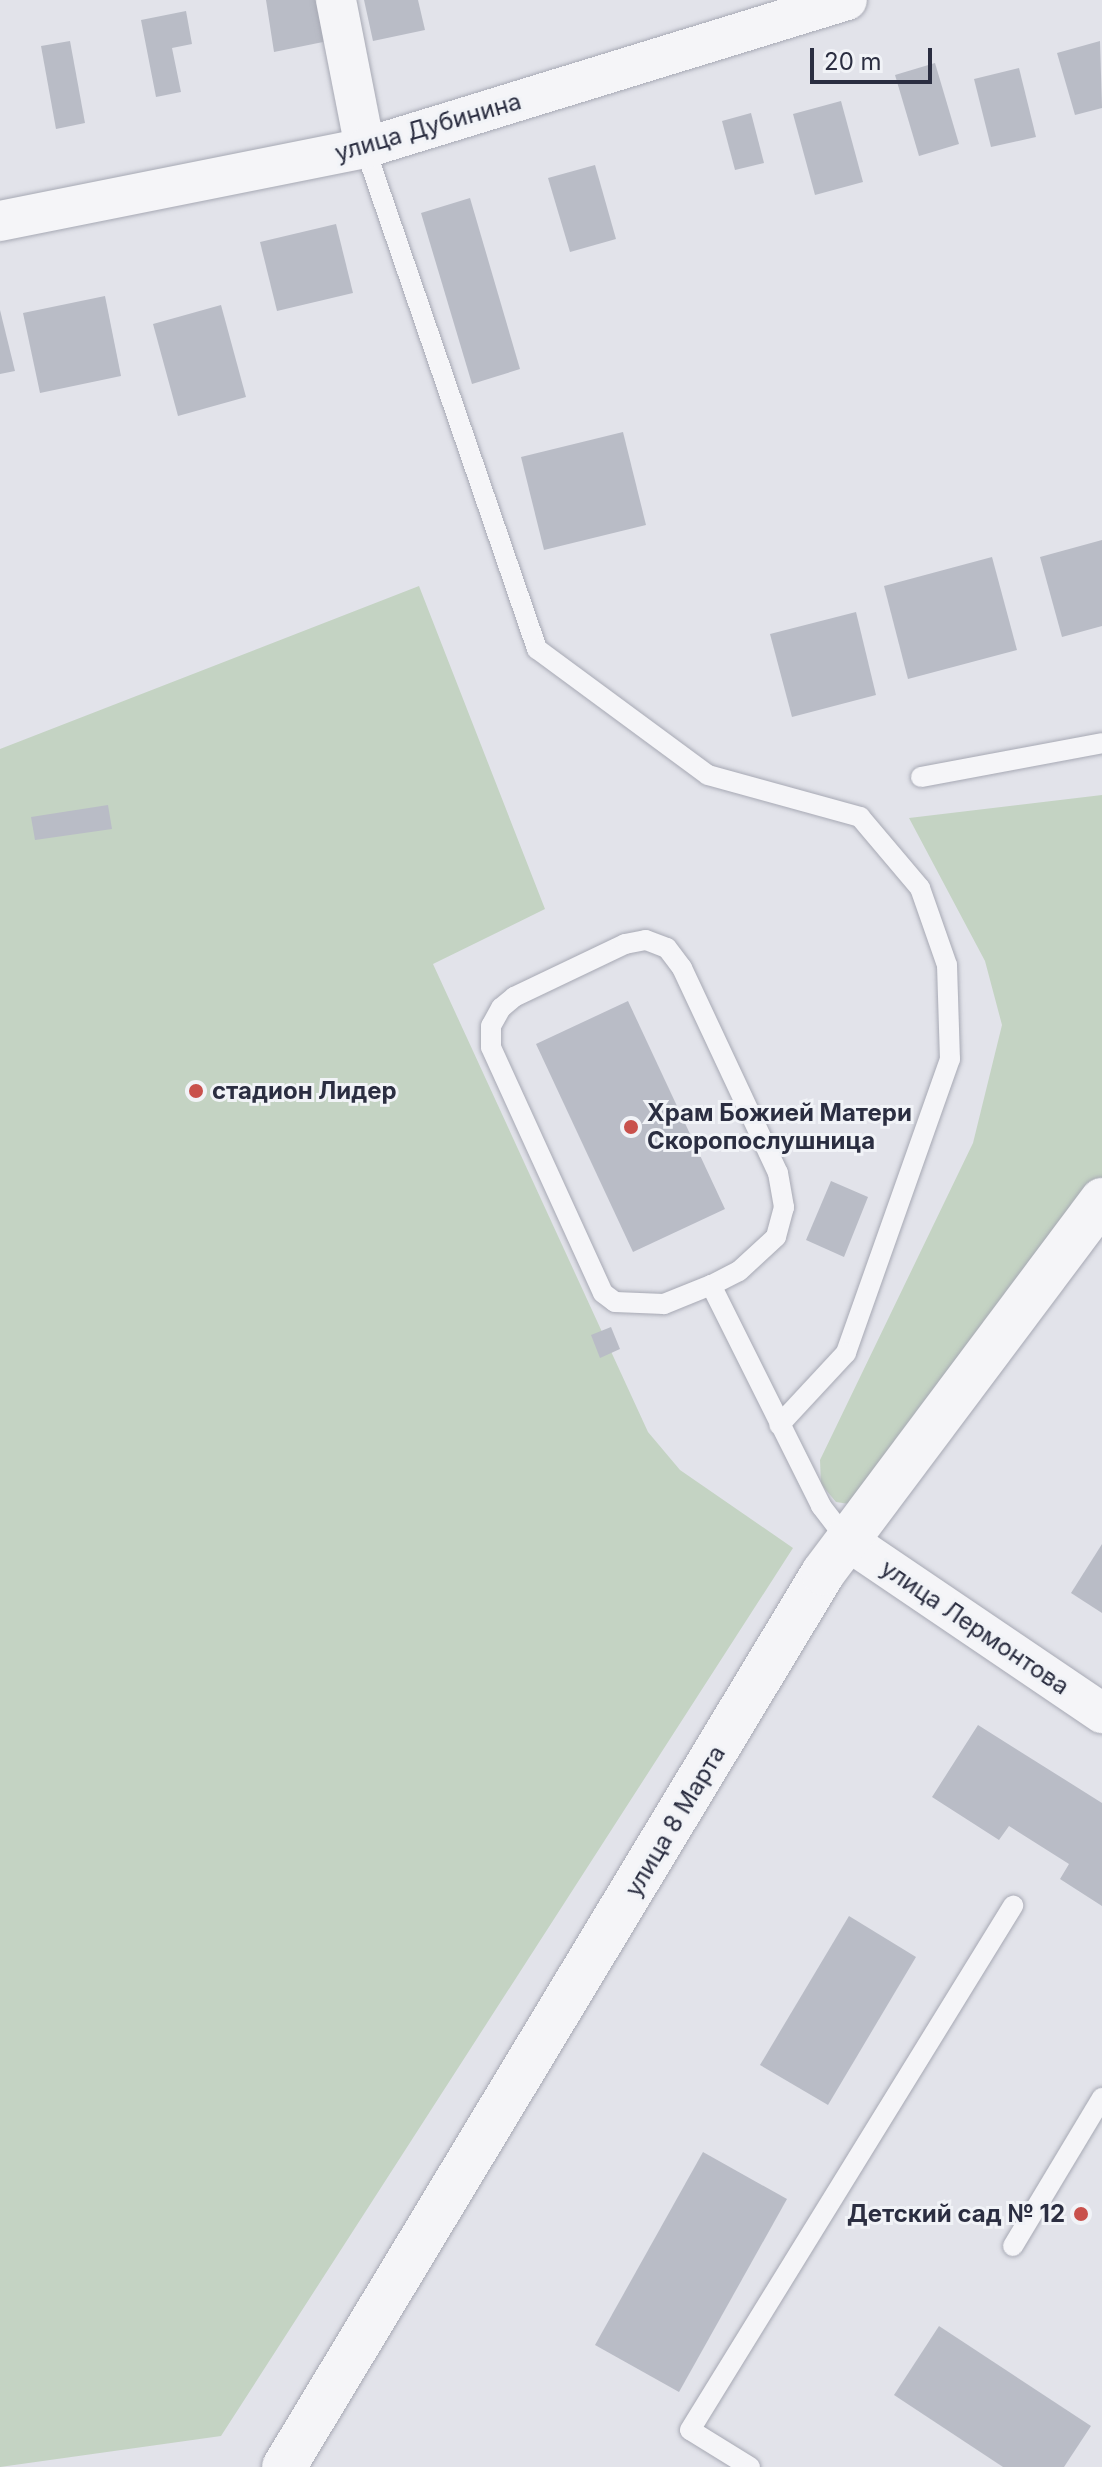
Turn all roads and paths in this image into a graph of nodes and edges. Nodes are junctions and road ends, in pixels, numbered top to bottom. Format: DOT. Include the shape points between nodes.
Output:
graph roads {
  1 [pos="336,0"];
  2 [pos="847,0"];
  3 [pos="365,148"];
  4 [pos="0,221"];
  5 [pos="1102,743"];
  6 [pos="921,777"];
  7 [pos="1102,1200"];
  8 [pos="711,1285"];
  9 [pos="779,1425"];
  10 [pos="848,1541"];
  11 [pos="1102,1713"];
  12 [pos="1013,1906"];
  13 [pos="1102,2098"];
  14 [pos="1013,2246"];
  15 [pos="284,2467"];
  16 [pos="750,2467"];
  1 -- 3 [label="street"];
  2 -- 3 [label="street, улица Дубинина"];
  3 -- 4 [label="street, улица Дубинина"];
  3 -- 9 [label="lane" via="537,649 708,775 860,817 920,888 947,965 950,1059 846,1353"];
  5 -- 6 [label="lane"];
  7 -- 10 [label="street, улица 8 Марта"];
  8 -- 8 [label="lane" via="739,1271 776,1237 784,1207 778,1173 682,968 667,948 646,940 625,944 507,1002 491,1026 491,1047 603,1293 615,1302 664,1304"];
  8 -- 9 [label="lane"];
  9 -- 10 [label="lane" via="821,1506"];
  10 -- 11 [label="street, улица Лермонтова"];
  10 -- 15 [label="street, улица 8 Марта" via="823,1573"];
  12 -- 16 [label="lane" via="690,2430"];
  13 -- 14 [label="lane"];
}
